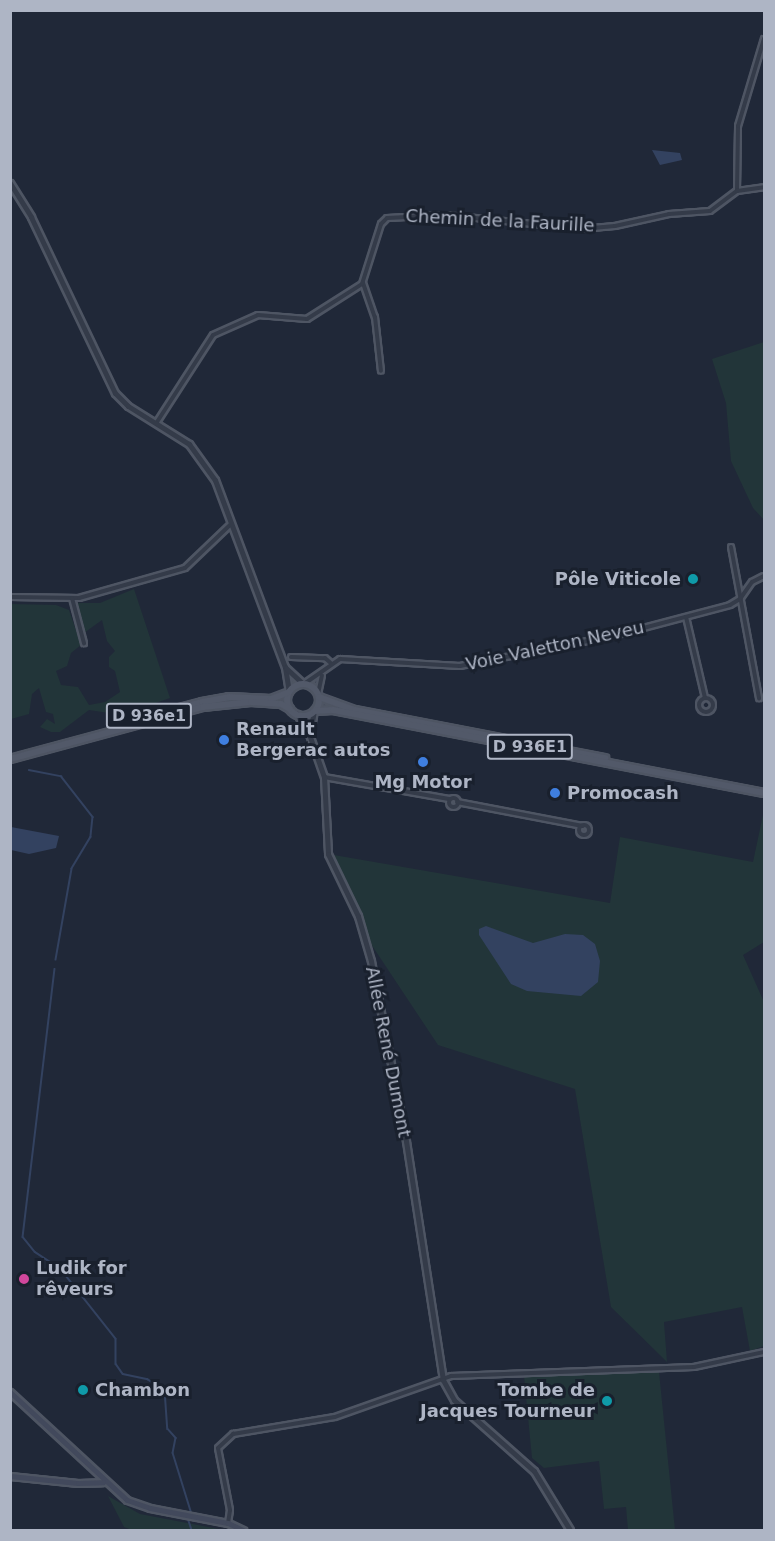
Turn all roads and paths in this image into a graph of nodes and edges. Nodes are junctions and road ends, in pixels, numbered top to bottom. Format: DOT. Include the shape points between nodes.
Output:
graph roads {
  1 [pos="765,39"];
  2 [pos="10,183"];
  3 [pos="765,187"];
  4 [pos="736,191"];
  5 [pos="363,283"];
  6 [pos="381,371"];
  7 [pos="157,422"];
  8 [pos="232,523"];
  9 [pos="731,548"];
  10 [pos="765,576"];
  11 [pos="10,597"];
  12 [pos="72,598"];
  13 [pos="740,599"];
  14 [pos="686,616"];
  15 [pos="84,643"];
  16 [pos="291,657"];
  17 [pos="332,664"];
  18 [pos="285,667"];
  19 [pos="322,674"];
  20 [pos="304,684"];
  21 [pos="289,692"];
  22 [pos="319,696"];
  23 [pos="705,698"];
  24 [pos="759,698"];
  25 [pos="290,709"];
  26 [pos="314,711"];
  27 [pos="297,714"];
  28 [pos="309,734"];
  29 [pos="489,735"];
  30 [pos="10,757"];
  31 [pos="324,777"];
  32 [pos="765,791"];
  33 [pos="583,826"];
  34 [pos="765,1352"];
  35 [pos="442,1378"];
  36 [pos="10,1392"];
  37 [pos="88,1467"];
  38 [pos="10,1476"];
  39 [pos="102,1480"];
  40 [pos="86,1482"];
  41 [pos="228,1523"];
  42 [pos="243,1530"];
  43 [pos="570,1530"];
  1 -- 4 [label="street" via="738,126"];
  2 -- 7 [label="street" via="31,217 115,393 128,406"];
  3 -- 4 [label="street, Chemin de la Faurille"];
  4 -- 5 [label="street, Chemin de la Faurille" via="710,211 581,229 447,215 395,215 381,224"];
  5 -- 6 [label="street" via="375,317"];
  5 -- 7 [label="street" via="307,319 258,315 213,335"];
  7 -- 8 [label="street" via="189,444 204,462"];
  8 -- 12 [label="street" via="185,568"];
  8 -- 18 [label="street"];
  9 -- 13 [label="street"];
  10 -- 13 [label="street, Voie Valetton Neveu" via="752,582"];
  11 -- 12 [label="street"];
  12 -- 15 [label="street"];
  13 -- 14 [label="street, Voie Valetton Neveu"];
  13 -- 24 [label="street"];
  14 -- 17 [label="street, Voie Valetton Neveu" via="613,636 466,665 351,659"];
  14 -- 23 [label="street"];
  16 -- 17 [label="street, Voie Valetton Neveu" via="325,658"];
  17 -- 19 [label="street"];
  18 -- 20 [label="street"];
  18 -- 21 [label="street"];
  19 -- 20 [label="street"];
  19 -- 22 [label="street"];
  20 -- 21 [label="main road"];
  20 -- 22 [label="main road"];
  21 -- 25 [label="main road"];
  21 -- 30 [label="main road, D 936e1" via="271,699 229,697 202,702"];
  22 -- 26 [label="main road"];
  22 -- 29 [label="main road, D 936e1" via="355,710"];
  25 -- 27 [label="main road"];
  25 -- 30 [label="main road, D 936e1" via="281,704 251,702 203,706"];
  26 -- 27 [label="main road"];
  26 -- 28 [label="street"];
  26 -- 32 [label="main road, D 936E1" via="333,710"];
  27 -- 28 [label="street, Allée René Dumont"];
  28 -- 31 [label="street, Allée René Dumont"];
  29 -- 32 [label="main road, D 936E1"];
  31 -- 33 [label="street" via="449,799 449,806 457,802"];
  31 -- 35 [label="street, Allée René Dumont" via="328,854 358,916 371,961 406,1142"];
  34 -- 35 [label="street" via="694,1367"];
  35 -- 41 [label="street" via="335,1418 225,1438 218,1448 231,1510"];
  35 -- 43 [label="street" via="454,1400 534,1471"];
  36 -- 37 [label="main road"];
  37 -- 39 [label="main road"];
  37 -- 40 [label="main road"];
  38 -- 40 [label="main road"];
  39 -- 40 [label="main road"];
  39 -- 41 [label="main road" via="137,1505"];
  41 -- 42 [label="main road"];
}
